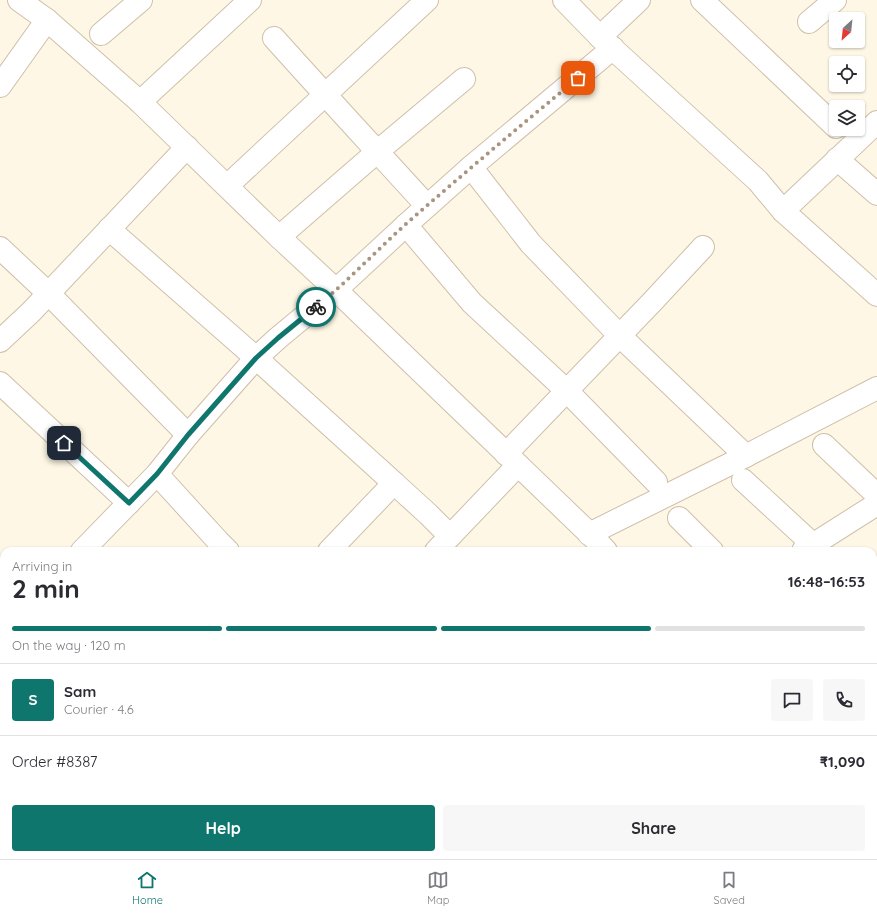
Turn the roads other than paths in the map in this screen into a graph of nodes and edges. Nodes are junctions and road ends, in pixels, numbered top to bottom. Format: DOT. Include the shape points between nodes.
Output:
graph roads {
  1 [pos="19,0"];
  2 [pos="141,0"];
  3 [pos="250,0"];
  4 [pos="427,0"];
  5 [pos="564,0"];
  6 [pos="639,0"];
  7 [pos="702,0"];
  8 [pos="835,0"];
  9 [pos="47,20"];
  10 [pos="809,22"];
  11 [pos="101,34"];
  12 [pos="274,38"];
  13 [pos="607,42"];
  14 [pos="464,79"];
  15 [pos="0,86"];
  16 [pos="325,95"];
  17 [pos="140,102"];
  18 [pos="829,120"];
  19 [pos="877,122"];
  20 [pos="846,136"];
  21 [pos="854,144"];
  22 [pos="187,147"];
  23 [pos="378,151"];
  24 [pos="838,160"];
  25 [pos="471,167"];
  26 [pos="227,186"];
  27 [pos="877,194"];
  28 [pos="427,206"];
  29 [pos="783,211"];
  30 [pos="406,225"];
  31 [pos="109,229"];
  32 [pos="279,237"];
  33 [pos="703,247"];
  34 [pos="0,248"];
  35 [pos="336,290"];
  36 [pos="48,293"];
  37 [pos="877,295"];
  38 [pos="619,336"];
  39 [pos="0,341"];
  40 [pos="256,358"];
  41 [pos="0,383"];
  42 [pos="877,388"];
  43 [pos="567,391"];
  44 [pos="188,435"];
  45 [pos="824,444"];
  46 [pos="746,456"];
  47 [pos="512,460"];
  48 [pos="157,474"];
  49 [pos="743,480"];
  50 [pos="656,482"];
  51 [pos="394,483"];
  52 [pos="877,495"];
  53 [pos="129,503"];
  54 [pos="877,504"];
  55 [pos="679,518"];
  56 [pos="589,534"];
  57 [pos="86,547"];
  58 [pos="217,547"];
  59 [pos="334,547"];
  60 [pos="440,547"];
  61 [pos="602,547"];
  62 [pos="708,547"];
  63 [pos="810,547"];
  64 [pos="815,547"];
  1 -- 9 [label="street"];
  2 -- 11 [label="street"];
  3 -- 17 [label="street"];
  4 -- 16 [label="street"];
  5 -- 13 [label="street"];
  6 -- 13 [label="street"];
  7 -- 18 [label="street"];
  8 -- 10 [label="street"];
  9 -- 15 [label="street"];
  9 -- 17 [label="street"];
  12 -- 16 [label="street"];
  13 -- 25 [label="street"];
  13 -- 29 [label="street" via="758,181"];
  14 -- 23 [label="street"];
  16 -- 23 [label="street"];
  16 -- 26 [label="street"];
  17 -- 22 [label="street"];
  19 -- 21 [label="street"];
  20 -- 21 [label="street"];
  21 -- 24 [label="street"];
  22 -- 26 [label="street"];
  22 -- 31 [label="street"];
  23 -- 28 [label="street"];
  23 -- 32 [label="street"];
  24 -- 27 [label="street"];
  24 -- 29 [label="street"];
  25 -- 28 [label="street"];
  25 -- 38 [label="street" via="531,244"];
  26 -- 32 [label="street"];
  28 -- 30 [label="street"];
  29 -- 37 [label="street"];
  30 -- 35 [label="street"];
  30 -- 43 [label="street" via="472,303"];
  31 -- 36 [label="street"];
  31 -- 40 [label="street"];
  32 -- 35 [label="street"];
  33 -- 38 [label="street"];
  34 -- 36 [label="street"];
  35 -- 40 [label="street"];
  35 -- 47 [label="street"];
  36 -- 39 [label="street"];
  36 -- 44 [label="street"];
  38 -- 43 [label="street"];
  38 -- 46 [label="street"];
  40 -- 44 [label="street"];
  40 -- 51 [label="street"];
  41 -- 53 [label="street"];
  42 -- 46 [label="street"];
  43 -- 47 [label="street"];
  43 -- 50 [label="street"];
  44 -- 48 [label="street"];
  45 -- 52 [label="street"];
  46 -- 56 [label="street"];
  47 -- 56 [label="street"];
  47 -- 60 [label="street"];
  48 -- 53 [label="street"];
  48 -- 58 [label="street"];
  49 -- 63 [label="street"];
  51 -- 59 [label="street"];
  51 -- 60 [label="street" via="428,514"];
  53 -- 57 [label="street"];
  54 -- 64 [label="street"];
  55 -- 62 [label="street"];
  56 -- 61 [label="street"];
}
